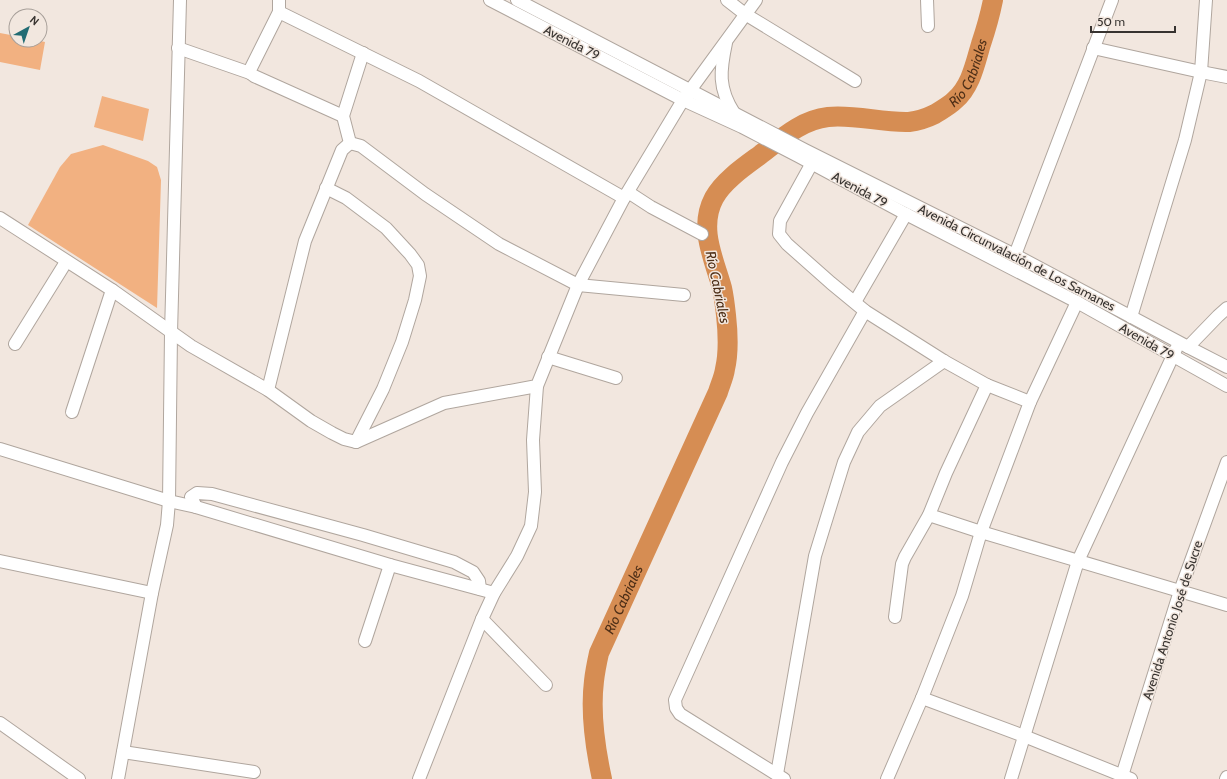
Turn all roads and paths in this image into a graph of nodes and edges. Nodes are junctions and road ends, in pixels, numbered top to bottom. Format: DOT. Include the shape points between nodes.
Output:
graph roads {
  1 [pos="180,0"];
  2 [pos="490,0"];
  3 [pos="517,0"];
  4 [pos="727,0"];
  5 [pos="756,0"];
  6 [pos="927,0"];
  7 [pos="1112,0"];
  8 [pos="1206,0"];
  9 [pos="279,6"];
  10 [pos="745,14"];
  11 [pos="928,26"];
  12 [pos="727,39"];
  13 [pos="178,48"];
  14 [pos="1093,48"];
  15 [pos="363,53"];
  16 [pos="1201,72"];
  17 [pos="250,73"];
  18 [pos="1227,77"];
  19 [pos="855,81"];
  20 [pos="687,95"];
  21 [pos="734,113"];
  22 [pos="343,116"];
  23 [pos="744,123"];
  24 [pos="350,144"];
  25 [pos="802,153"];
  26 [pos="812,163"];
  27 [pos="326,188"];
  28 [pos="626,195"];
  29 [pos="906,214"];
  30 [pos="0,218"];
  31 [pos="702,234"];
  32 [pos="1015,254"];
  33 [pos="66,262"];
  34 [pos="578,285"];
  35 [pos="112,290"];
  36 [pos="684,295"];
  37 [pos="855,302"];
  38 [pos="1077,302"];
  39 [pos="1227,308"];
  40 [pos="865,311"];
  41 [pos="1131,317"];
  42 [pos="171,333"];
  43 [pos="15,344"];
  44 [pos="1183,345"];
  45 [pos="1173,356"];
  46 [pos="548,357"];
  47 [pos="944,361"];
  48 [pos="1227,367"];
  49 [pos="616,378"];
  50 [pos="987,385"];
  51 [pos="537,386"];
  52 [pos="1227,386"];
  53 [pos="268,390"];
  54 [pos="1030,402"];
  55 [pos="72,412"];
  56 [pos="356,442"];
  57 [pos="0,449"];
  58 [pos="1227,462"];
  59 [pos="169,501"];
  60 [pos="196,508"];
  61 [pos="929,515"];
  62 [pos="981,532"];
  63 [pos="0,561"];
  64 [pos="1078,561"];
  65 [pos="390,565"];
  66 [pos="480,589"];
  67 [pos="1180,591"];
  68 [pos="494,593"];
  69 [pos="152,594"];
  70 [pos="1227,605"];
  71 [pos="895,617"];
  72 [pos="482,619"];
  73 [pos="365,641"];
  74 [pos="546,685"];
  75 [pos="922,698"];
  76 [pos="0,722"];
  77 [pos="1024,736"];
  78 [pos="123,752"];
  79 [pos="254,772"];
  80 [pos="781,777"];
  81 [pos="1124,778"];
  82 [pos="80,779"];
  83 [pos="118,779"];
  84 [pos="419,779"];
  85 [pos="887,779"];
  86 [pos="1011,779"];
  1 -- 13 [label="street"];
  2 -- 20 [label="street, Avenida 79"];
  3 -- 20 [label="street, Avenida 79"];
  4 -- 10 [label="street"];
  5 -- 10 [label="street"];
  6 -- 11 [label="street"];
  7 -- 14 [label="street"];
  8 -- 16 [label="street"];
  9 -- 15 [label="street"];
  9 -- 17 [label="street"];
  10 -- 12 [label="street"];
  10 -- 19 [label="street"];
  12 -- 20 [label="street"];
  12 -- 21 [label="street" via="722,64 722,88"];
  13 -- 17 [label="street"];
  13 -- 42 [label="street"];
  14 -- 16 [label="street"];
  14 -- 32 [label="street"];
  15 -- 22 [label="street"];
  15 -- 28 [label="street"];
  16 -- 18 [label="street"];
  16 -- 41 [label="street" via="1185,140"];
  17 -- 22 [label="street"];
  20 -- 21 [label="street, Avenida 79"];
  20 -- 23 [label="street, Avenida 79"];
  20 -- 28 [label="street"];
  21 -- 23 [label="street, Avenida 79"];
  22 -- 24 [label="street"];
  23 -- 25 [label="street, Avenida 79"];
  24 -- 27 [label="street" via="342,150"];
  24 -- 34 [label="street" via="361,146 425,194 499,244"];
  25 -- 26 [label="street, Avenida 79"];
  25 -- 32 [label="street, Avenida Circunvalación de Los Samanes"];
  26 -- 29 [label="street, Avenida 79"];
  26 -- 37 [label="street" via="780,220 779,234 787,244"];
  27 -- 53 [label="street" via="305,241"];
  27 -- 56 [label="street" via="346,198 386,228 418,265 420,276 402,342 383,389"];
  28 -- 31 [label="street"];
  28 -- 34 [label="street"];
  29 -- 37 [label="street"];
  29 -- 38 [label="street, Avenida 79"];
  30 -- 33 [label="street"];
  32 -- 41 [label="street, Avenida Circunvalación de Los Samanes"];
  33 -- 35 [label="street"];
  33 -- 43 [label="street"];
  34 -- 36 [label="street"];
  34 -- 46 [label="street"];
  35 -- 42 [label="street"];
  35 -- 55 [label="street"];
  37 -- 40 [label="street"];
  38 -- 45 [label="street, Avenida 79"];
  38 -- 54 [label="street"];
  39 -- 44 [label="street"];
  40 -- 47 [label="street"];
  40 -- 80 [label="street" via="807,412 782,462 676,700 676,708 680,714"];
  41 -- 44 [label="street, Avenida Circunvalación de Los Samanes"];
  42 -- 53 [label="street"];
  42 -- 59 [label="street"];
  44 -- 45 [label="street"];
  44 -- 48 [label="street, Avenida Circunvalación de Los Samanes"];
  45 -- 52 [label="street, Avenida 79"];
  45 -- 64 [label="street"];
  46 -- 49 [label="street"];
  46 -- 51 [label="street"];
  47 -- 50 [label="street"];
  47 -- 80 [label="street" via="880,406 858,432 844,462 815,556"];
  50 -- 54 [label="street"];
  50 -- 61 [label="street"];
  51 -- 56 [label="street" via="444,403"];
  51 -- 68 [label="street" via="533,440 535,492 530,526 517,556"];
  53 -- 56 [label="street" via="311,421 344,439"];
  54 -- 62 [label="street"];
  57 -- 59 [label="street"];
  58 -- 67 [label="street, Avenida Antonio José de Sucre"];
  59 -- 60 [label="street"];
  59 -- 69 [label="street" via="167,525"];
  60 -- 65 [label="street"];
  60 -- 66 [label="street" via="191,497 197,493 212,494 363,535 454,562 473,572 479,581"];
  61 -- 62 [label="street"];
  61 -- 71 [label="street" via="902,564"];
  62 -- 64 [label="street"];
  62 -- 75 [label="street" via="962,596"];
  63 -- 69 [label="street"];
  64 -- 67 [label="street"];
  64 -- 77 [label="street"];
  65 -- 66 [label="street"];
  65 -- 73 [label="street"];
  66 -- 68 [label="street"];
  67 -- 70 [label="street"];
  67 -- 81 [label="street, Avenida Antonio José de Sucre"];
  68 -- 72 [label="street"];
  69 -- 78 [label="street"];
  72 -- 74 [label="street"];
  72 -- 84 [label="street"];
  75 -- 77 [label="street"];
  75 -- 85 [label="street"];
  76 -- 82 [label="street"];
  77 -- 81 [label="street"];
  77 -- 86 [label="street"];
  78 -- 79 [label="street"];
  78 -- 83 [label="street"];
}
